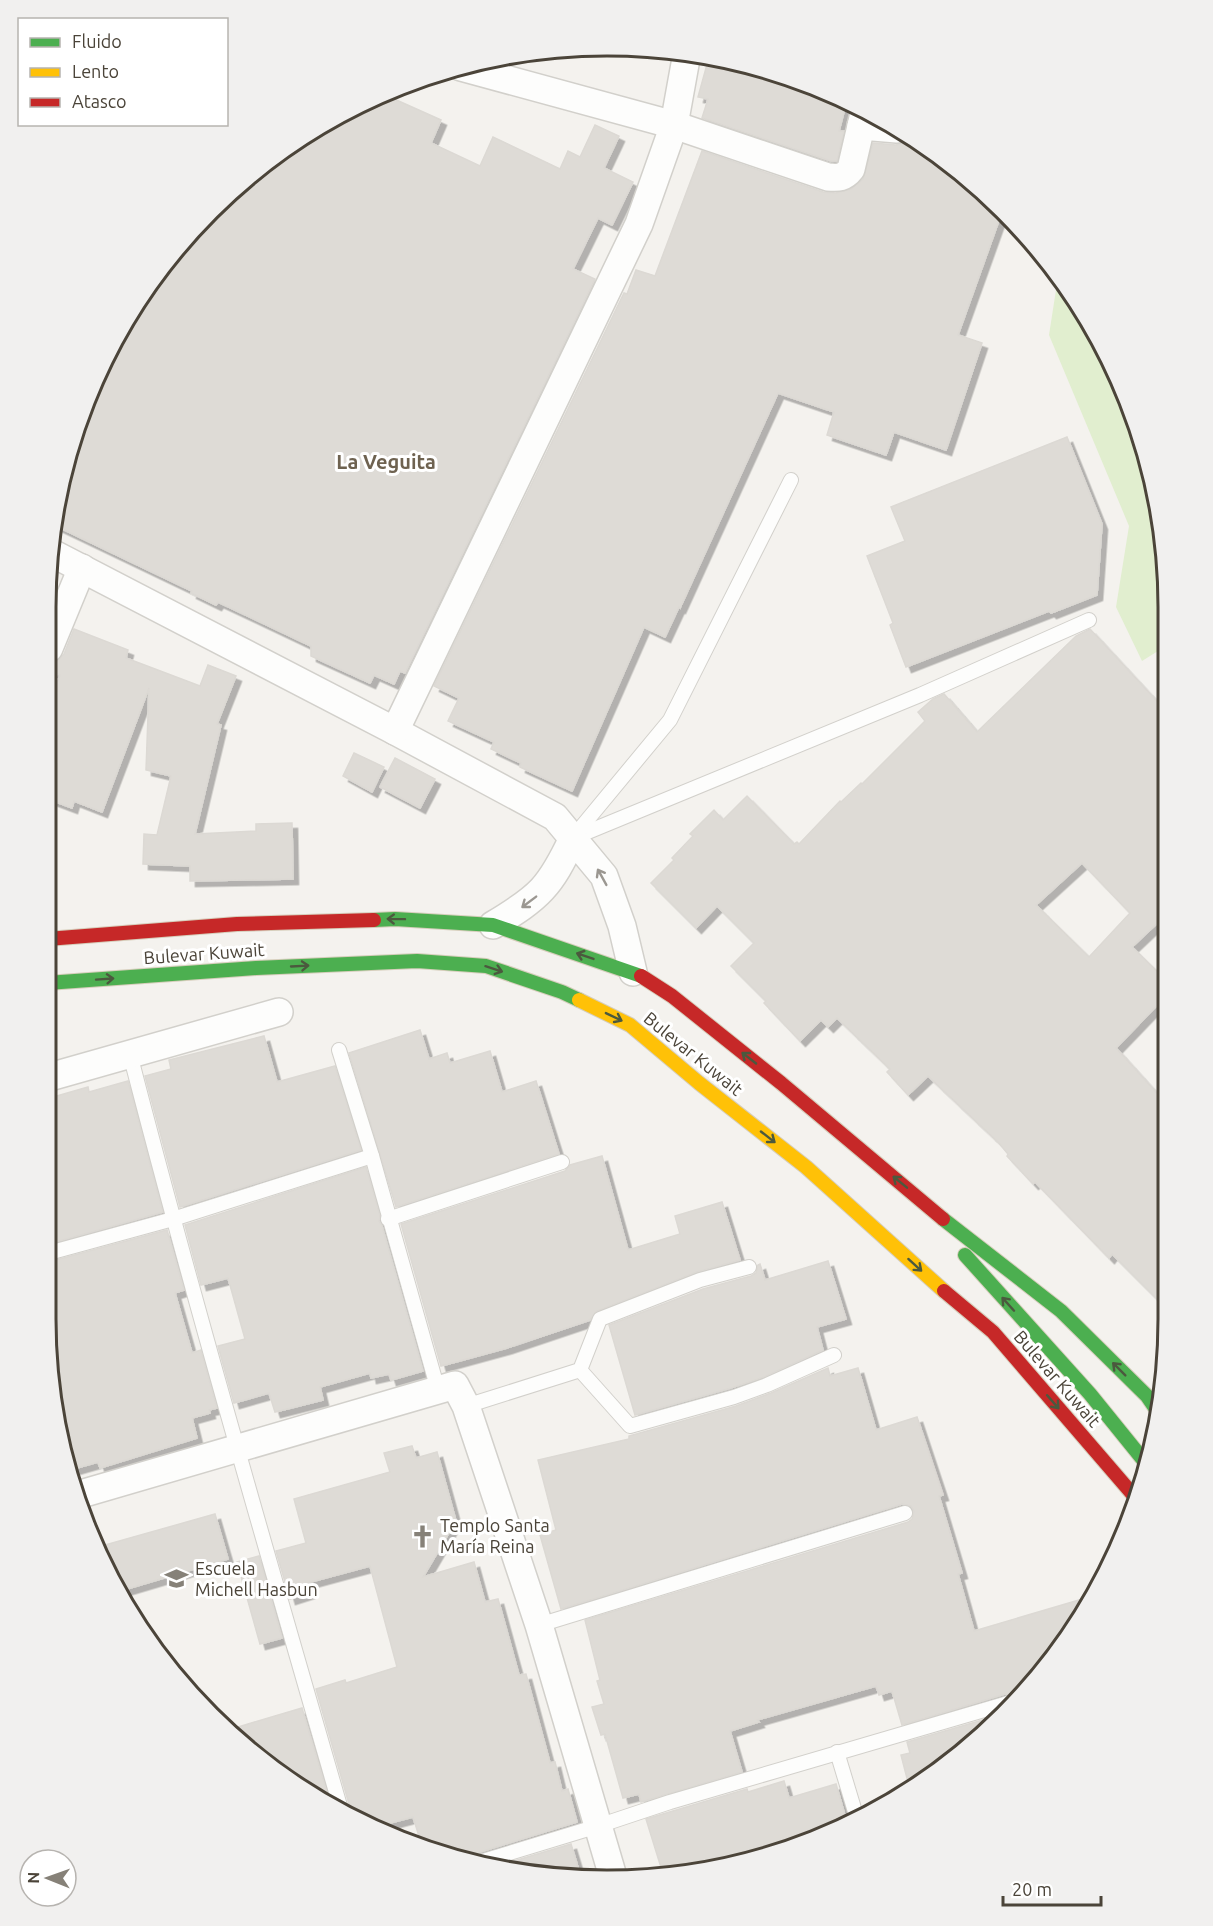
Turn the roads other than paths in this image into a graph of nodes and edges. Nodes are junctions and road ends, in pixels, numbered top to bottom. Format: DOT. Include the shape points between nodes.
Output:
graph roads {
  1 [pos="686,61"];
  2 [pos="476,71"];
  3 [pos="863,118"];
  4 [pos="674,125"];
  5 [pos="791,480"];
  6 [pos="58,556"];
  7 [pos="82,568"];
  8 [pos="1089,620"];
  9 [pos="56,631"];
  10 [pos="395,731"];
  11 [pos="573,838"];
  12 [pos="493,925"];
  13 [pos="56,938"];
  14 [pos="633,972"];
  15 [pos="56,982"];
  16 [pos="279,1012"];
  17 [pos="339,1050"];
  18 [pos="130,1054"];
  19 [pos="56,1075"];
  20 [pos="372,1156"];
  21 [pos="562,1162"];
  22 [pos="173,1219"];
  23 [pos="388,1219"];
  24 [pos="944,1220"];
  25 [pos="56,1251"];
  26 [pos="749,1267"];
  27 [pos="834,1355"];
  28 [pos="580,1370"];
  29 [pos="438,1390"];
  30 [pos="1151,1402"];
  31 [pos="466,1406"];
  32 [pos="1089,1444"];
  33 [pos="237,1449"];
  34 [pos="1140,1456"];
  35 [pos="1130,1491"];
  36 [pos="84,1493"];
  37 [pos="1119,1500"];
  38 [pos="904,1513"];
  39 [pos="539,1625"];
  40 [pos="999,1705"];
  41 [pos="837,1752"];
  42 [pos="339,1801"];
  43 [pos="855,1811"];
  44 [pos="598,1826"];
  45 [pos="492,1858"];
  46 [pos="611,1870"];
  1 -- 4 [label="street"];
  2 -- 4 [label="street"];
  3 -- 4 [label="street" via="851,169 839,178 797,168"];
  4 -- 10 [label="street" via="639,224"];
  5 -- 11 [label="lane" via="670,720"];
  6 -- 7 [label="street"];
  7 -- 9 [label="street"];
  7 -- 10 [label="street"];
  8 -- 11 [label="lane" via="921,695"];
  10 -- 11 [label="street" via="555,817"];
  11 -- 12 [label="street, one-way" via="544,889"];
  14 -- 11 [label="street, one-way" via="604,876"];
  12 -- 13 [label="main road, Bulevar Kuwait, one-way" via="384,919 237,924"];
  14 -- 12 [label="main road, Bulevar Kuwait, one-way"];
  24 -- 14 [label="main road, Bulevar Kuwait, one-way" via="664,990"];
  15 -- 32 [label="main road, Bulevar Kuwait, one-way" via="417,961 486,966 562,992 630,1024 806,1167 993,1332"];
  16 -- 18 [label="street"];
  17 -- 20 [label="lane"];
  18 -- 19 [label="street"];
  18 -- 22 [label="lane"];
  20 -- 22 [label="lane"];
  20 -- 23 [label="lane"];
  21 -- 23 [label="lane"];
  22 -- 25 [label="lane"];
  22 -- 33 [label="lane"];
  23 -- 29 [label="lane"];
  30 -- 24 [label="main road, Bulevar Kuwait, one-way" via="1061,1311"];
  34 -- 24 [label="main road, one-way" via="967,1257"];
  26 -- 28 [label="lane" via="700,1280 600,1319"];
  27 -- 28 [label="lane" via="756,1389 630,1426"];
  28 -- 31 [label="lane"];
  29 -- 31 [label="street" via="455,1385"];
  29 -- 33 [label="street"];
  31 -- 39 [label="street"];
  32 -- 35 [label="main road, Bulevar Kuwait"];
  32 -- 37 [label="main road"];
  33 -- 36 [label="street"];
  33 -- 42 [label="lane"];
  38 -- 39 [label="lane"];
  39 -- 44 [label="street"];
  40 -- 41 [label="lane"];
  41 -- 43 [label="lane"];
  41 -- 44 [label="lane"];
  44 -- 45 [label="lane"];
  44 -- 46 [label="street"];
}
